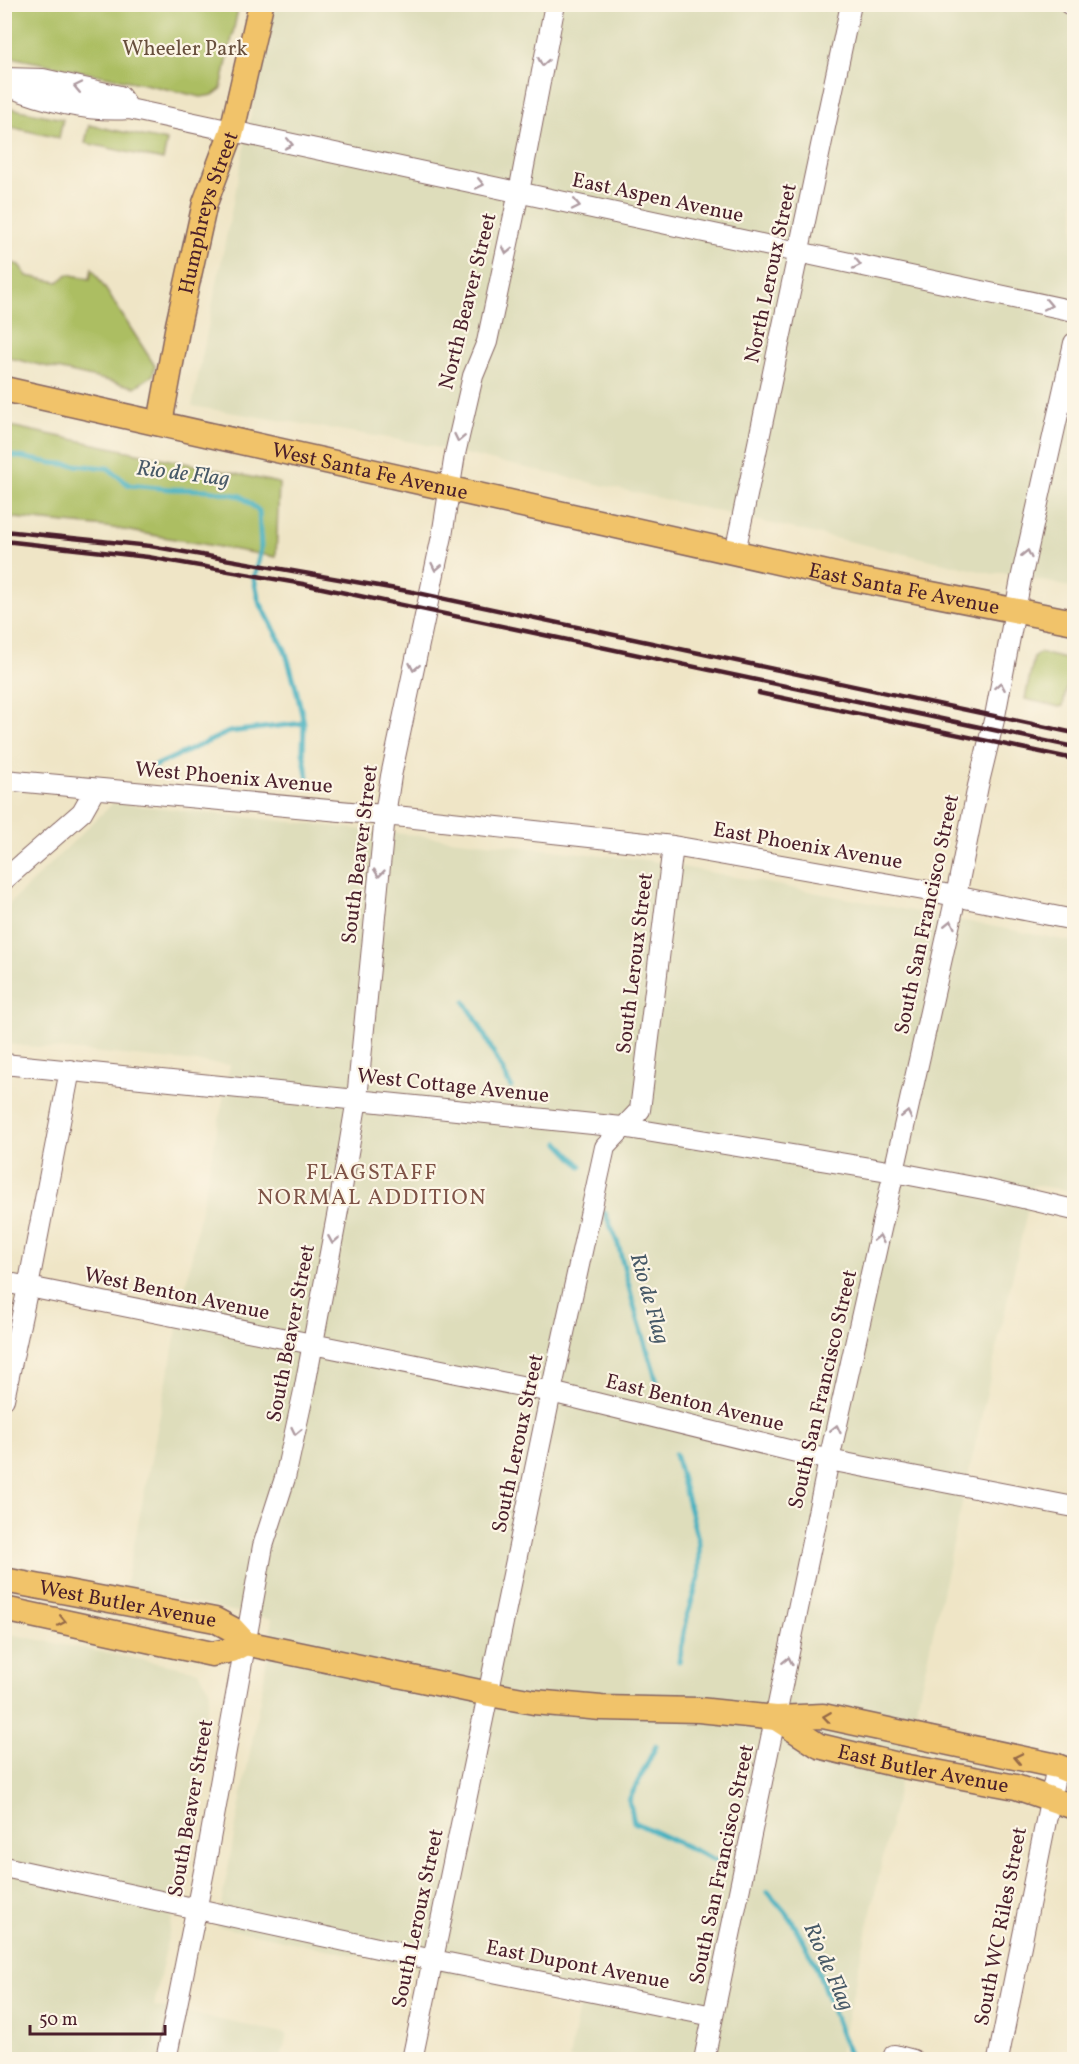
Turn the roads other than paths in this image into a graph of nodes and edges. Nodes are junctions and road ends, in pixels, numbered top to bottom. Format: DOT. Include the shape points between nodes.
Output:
graph roads {
  1 [pos="261,4"];
  2 [pos="555,4"];
  3 [pos="851,4"];
  4 [pos="1069,4"];
  5 [pos="1074,6"];
  6 [pos="4,78"];
  7 [pos="4,85"];
  8 [pos="129,109"];
  9 [pos="232,131"];
  10 [pos="519,192"];
  11 [pos="800,252"];
  12 [pos="1074,310"];
  13 [pos="1074,343"];
  14 [pos="4,389"];
  15 [pos="160,423"];
  16 [pos="450,489"];
  17 [pos="735,552"];
  18 [pos="427,610"];
  19 [pos="1015,611"];
  20 [pos="1074,622"];
  21 [pos="4,780"];
  22 [pos="95,789"];
  23 [pos="385,815"];
  24 [pos="673,846"];
  25 [pos="4,880"];
  26 [pos="956,896"];
  27 [pos="1074,920"];
  28 [pos="4,1064"];
  29 [pos="70,1070"];
  30 [pos="357,1100"];
  31 [pos="622,1127"];
  32 [pos="894,1172"];
  33 [pos="1074,1210"];
  34 [pos="4,1282"];
  35 [pos="28,1287"];
  36 [pos="313,1345"];
  37 [pos="551,1392"];
  38 [pos="4,1399"];
  39 [pos="829,1460"];
  40 [pos="1074,1507"];
  41 [pos="4,1580"];
  42 [pos="34,1587"];
  43 [pos="4,1590"];
  44 [pos="4,1609"];
  45 [pos="245,1642"];
  46 [pos="489,1694"];
  47 [pos="776,1719"];
  48 [pos="1066,1770"];
  49 [pos="1051,1798"];
  50 [pos="1074,1807"];
  51 [pos="4,1867"];
  52 [pos="196,1908"];
  53 [pos="433,1960"];
  54 [pos="713,2016"];
  55 [pos="166,2060"];
  56 [pos="412,2060"];
  57 [pos="704,2060"];
  58 [pos="998,2060"];
  1 -- 9 [label="main road, Humphreys Street"];
  2 -- 10 [label="street, North Beaver Street, one-way"];
  3 -- 11 [label="street, North Leroux Street"];
  4 -- 5 [label="street"];
  8 -- 6 [label="street, one-way" via="120,96 43,79"];
  7 -- 8 [label="street" via="80,108"];
  8 -- 9 [label="street, East Aspen Avenue"];
  9 -- 10 [label="street, East Aspen Avenue, one-way"];
  9 -- 15 [label="main road, Humphreys Street" via="205,202"];
  10 -- 11 [label="street, East Aspen Avenue, one-way"];
  10 -- 16 [label="street, North Beaver Street, one-way" via="487,342 468,397"];
  11 -- 12 [label="street, East Aspen Avenue, one-way"];
  11 -- 17 [label="street, North Leroux Street"];
  19 -- 13 [label="street, South San Francisco Street, one-way"];
  14 -- 15 [label="main road, West Santa Fe Avenue"];
  15 -- 16 [label="main road, West Santa Fe Avenue"];
  16 -- 17 [label="main road, West Santa Fe Avenue"];
  16 -- 18 [label="street, North Beaver Street, one-way"];
  17 -- 19 [label="main road, East Santa Fe Avenue"];
  18 -- 23 [label="street, South Beaver Street, one-way"];
  19 -- 20 [label="main road, East Santa Fe Avenue"];
  26 -- 19 [label="street, South San Francisco Street, one-way"];
  21 -- 22 [label="street, West Phoenix Avenue"];
  22 -- 23 [label="street, West Phoenix Avenue"];
  22 -- 25 [label="street" via="82,812"];
  23 -- 24 [label="street, West Phoenix Avenue"];
  23 -- 30 [label="street, South Beaver Street, one-way"];
  24 -- 26 [label="street, East Phoenix Avenue"];
  24 -- 31 [label="street, South Leroux Street" via="640,1110"];
  26 -- 27 [label="street, East Phoenix Avenue"];
  32 -- 26 [label="street, South San Francisco Street, one-way"];
  28 -- 29 [label="street, West Cottage Avenue"];
  29 -- 30 [label="street, West Cottage Avenue"];
  29 -- 35 [label="street"];
  30 -- 31 [label="street, West Cottage Avenue"];
  30 -- 36 [label="street, South Beaver Street, one-way"];
  31 -- 32 [label="street, West Cottage Avenue"];
  31 -- 37 [label="street, South Leroux Street" via="605,1147"];
  32 -- 33 [label="street, West Cottage Avenue"];
  39 -- 32 [label="street, South San Francisco Street, one-way"];
  34 -- 35 [label="street, West Benton Avenue"];
  35 -- 36 [label="street, West Benton Avenue"];
  35 -- 38 [label="street"];
  36 -- 37 [label="street, West Benton Avenue"];
  36 -- 45 [label="street, South Beaver Street, one-way" via="281,1496 263,1546"];
  37 -- 39 [label="street, East Benton Avenue"];
  37 -- 46 [label="street, South Leroux Street"];
  39 -- 40 [label="street, East Benton Avenue"];
  47 -- 39 [label="street, South San Francisco Street, one-way"];
  41 -- 42 [label="main road, West Butler Avenue"];
  42 -- 43 [label="main road" via="24,1592"];
  42 -- 45 [label="main road, West Butler Avenue" via="215,1620"];
  44 -- 45 [label="main road, West Butler Avenue, one-way" via="212,1653 232,1650"];
  45 -- 46 [label="main road, West Butler Avenue"];
  45 -- 52 [label="street, South Beaver Street"];
  46 -- 47 [label="main road, East Butler Avenue" via="602,1708 699,1710"];
  46 -- 53 [label="street, South Leroux Street"];
  48 -- 47 [label="main road, East Butler Avenue, one-way" via="823,1716"];
  47 -- 49 [label="main road, East Butler Avenue" via="819,1746 1016,1787"];
  47 -- 54 [label="street, South San Francisco Street"];
  48 -- 49 [label="street, South WC Riles Street"];
  49 -- 50 [label="main road, East Butler Avenue"];
  49 -- 58 [label="street, South WC Riles Street"];
  51 -- 52 [label="street, East Dupont Avenue"];
  52 -- 53 [label="street, East Dupont Avenue"];
  52 -- 55 [label="street, South Beaver Street"];
  53 -- 54 [label="street, East Dupont Avenue"];
  53 -- 56 [label="street, South Leroux Street"];
  54 -- 57 [label="street, South San Francisco Street"];
}
